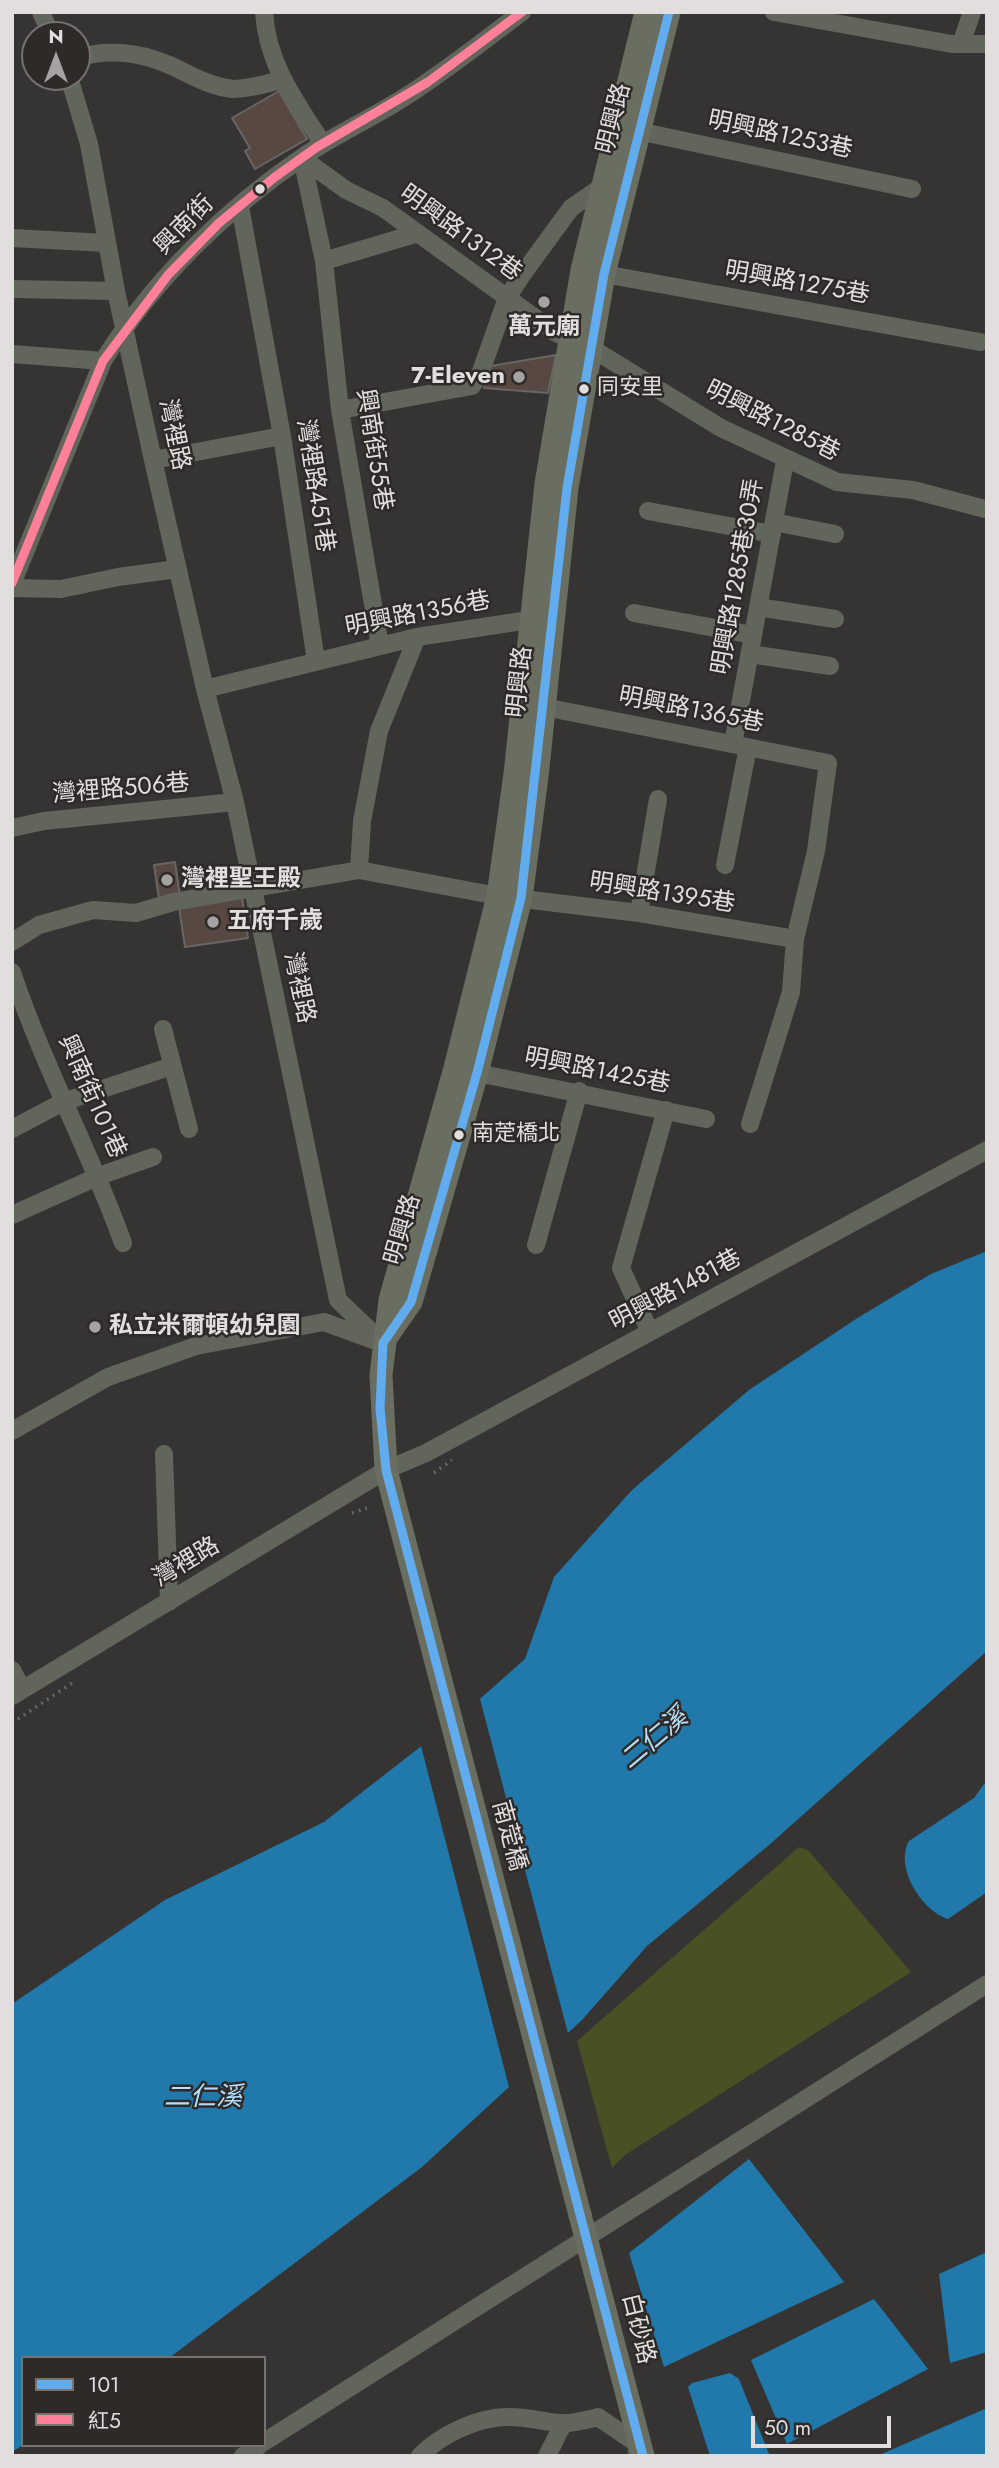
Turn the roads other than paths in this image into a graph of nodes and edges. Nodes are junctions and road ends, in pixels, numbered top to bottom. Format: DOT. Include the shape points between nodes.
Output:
graph roads {
  1 [pos="264,12"];
  2 [pos="522,12"];
  3 [pos="646,12"];
  4 [pos="669,12"];
  5 [pos="774,12"];
  6 [pos="972,12"];
  7 [pos="961,44"];
  8 [pos="987,44"];
  9 [pos="91,54"];
  10 [pos="281,80"];
  11 [pos="73,91"];
  12 [pos="638,131"];
  13 [pos="323,144"];
  14 [pos="302,158"];
  15 [pos="600,188"];
  16 [pos="912,189"];
  17 [pos="240,206"];
  18 [pos="418,233"];
  19 [pos="12,238"];
  20 [pos="106,243"];
  21 [pos="324,261"];
  22 [pos="604,274"];
  23 [pos="12,289"];
  24 [pos="116,291"];
  25 [pos="508,298"];
  26 [pos="123,328"];
  27 [pos="980,342"];
  28 [pos="581,344"];
  29 [pos="12,354"];
  30 [pos="103,361"];
  31 [pos="340,410"];
  32 [pos="282,436"];
  33 [pos="153,460"];
  34 [pos="785,461"];
  35 [pos="985,509"];
  36 [pos="648,510"];
  37 [pos="773,528"];
  38 [pos="835,534"];
  39 [pos="177,569"];
  40 [pos="12,586"];
  41 [pos="758,607"];
  42 [pos="634,614"];
  43 [pos="835,619"];
  44 [pos="530,620"];
  45 [pos="753,635"];
  46 [pos="417,637"];
  47 [pos="380,646"];
  48 [pos="750,654"];
  49 [pos="316,661"];
  50 [pos="830,666"];
  51 [pos="205,689"];
  52 [pos="544,707"];
  53 [pos="741,745"];
  54 [pos="658,799"];
  55 [pos="235,802"];
  56 [pos="12,828"];
  57 [pos="725,865"];
  58 [pos="359,870"];
  59 [pos="252,891"];
  60 [pos="510,897"];
  61 [pos="639,914"];
  62 [pos="795,939"];
  63 [pos="12,942"];
  64 [pos="12,972"];
  65 [pos="16,994"];
  66 [pos="163,1029"];
  67 [pos="172,1066"];
  68 [pos="477,1073"];
  69 [pos="579,1091"];
  70 [pos="63,1102"];
  71 [pos="666,1110"];
  72 [pos="706,1119"];
  73 [pos="750,1124"];
  74 [pos="12,1129"];
  75 [pos="188,1129"];
  76 [pos="987,1150"];
  77 [pos="153,1157"];
  78 [pos="99,1176"];
  79 [pos="12,1215"];
  80 [pos="123,1243"];
  81 [pos="536,1245"];
  82 [pos="650,1332"];
  83 [pos="383,1343"];
  84 [pos="12,1431"];
  85 [pos="164,1454"];
  86 [pos="386,1470"];
  87 [pos="169,1602"];
  88 [pos="12,1670"];
  89 [pos="17,1692"];
  90 [pos="987,1984"];
  91 [pos="583,2225"];
  92 [pos="563,2424"];
  93 [pos="266,2441"];
  94 [pos="639,2452"];
  95 [pos="420,2456"];
  96 [pos="547,2456"];
  1 -- 10 [label="street" via="265,33"];
  2 -- 13 [label="street, 興南街" via="413,92"];
  3 -- 15 [label="main road, 明興路"];
  4 -- 12 [label="main road, 明興路"];
  5 -- 7 [label="street"];
  6 -- 7 [label="street"];
  7 -- 8 [label="street"];
  9 -- 10 [label="street" via="125,51 211,85 233,89"];
  10 -- 13 [label="street"];
  11 -- 20 [label="street, 灣裡路" via="89,144"];
  12 -- 16 [label="street, 明興路1253巷"];
  12 -- 22 [label="main road, 明興路"];
  13 -- 14 [label="street, 興南街"];
  14 -- 17 [label="street, 興南街"];
  14 -- 18 [label="street, 明興路1312巷"];
  14 -- 21 [label="street, 興南街55巷"];
  15 -- 25 [label="street" via="571,208"];
  15 -- 28 [label="main road, 明興路"];
  17 -- 26 [label="street, 興南街" via="206,235"];
  17 -- 32 [label="street, 灣裡路451巷"];
  18 -- 21 [label="street"];
  18 -- 25 [label="street, 明興路1312巷"];
  19 -- 20 [label="street"];
  20 -- 24 [label="street, 灣裡路"];
  21 -- 31 [label="street, 興南街55巷"];
  22 -- 27 [label="street, 明興路1275巷"];
  22 -- 28 [label="main road, 明興路"];
  23 -- 24 [label="street"];
  24 -- 26 [label="street, 灣裡路"];
  25 -- 28 [label="street, 明興路1312巷" via="556,333"];
  25 -- 31 [label="street" via="472,386"];
  26 -- 30 [label="street, 興南街"];
  26 -- 33 [label="street, 灣裡路"];
  28 -- 34 [label="street, 明興路1285巷" via="720,428"];
  28 -- 44 [label="main road, 明興路" via="546,484"];
  28 -- 52 [label="main road, 明興路"];
  29 -- 30 [label="street"];
  30 -- 40 [label="street, 興南街"];
  31 -- 47 [label="street, 興南街55巷"];
  32 -- 33 [label="street"];
  32 -- 49 [label="street, 灣裡路451巷"];
  33 -- 39 [label="street, 灣裡路"];
  34 -- 35 [label="street, 明興路1285巷" via="837,482 913,490"];
  34 -- 37 [label="street, 明興路1285巷30弄"];
  36 -- 37 [label="street"];
  37 -- 38 [label="street"];
  37 -- 41 [label="street, 明興路1285巷30弄"];
  39 -- 40 [label="street" via="61,589"];
  39 -- 51 [label="street, 灣裡路"];
  41 -- 43 [label="street"];
  41 -- 45 [label="street, 明興路1285巷30弄"];
  42 -- 45 [label="street"];
  44 -- 46 [label="street, 明興路1356巷"];
  44 -- 60 [label="main road, 明興路"];
  45 -- 48 [label="street, 明興路1285巷30弄"];
  46 -- 47 [label="street, 明興路1356巷"];
  46 -- 58 [label="street" via="379,731 362,821"];
  47 -- 49 [label="street, 明興路1356巷"];
  48 -- 50 [label="street"];
  48 -- 53 [label="street, 明興路1285巷30弄"];
  49 -- 51 [label="street"];
  51 -- 55 [label="street, 灣裡路"];
  52 -- 53 [label="street, 明興路1365巷"];
  52 -- 60 [label="main road, 明興路"];
  53 -- 57 [label="street, 明興路1285巷30弄"];
  53 -- 62 [label="street, 明興路1365巷" via="828,763 816,850"];
  54 -- 61 [label="street"];
  55 -- 56 [label="street, 灣裡路506巷"];
  55 -- 59 [label="street, 灣裡路"];
  58 -- 59 [label="street"];
  58 -- 60 [label="street, 明興路1395巷"];
  59 -- 63 [label="street" via="173,902 136,913 93,910 39,925"];
  59 -- 83 [label="street, 灣裡路" via="338,1300"];
  60 -- 61 [label="street, 明興路1395巷"];
  60 -- 68 [label="main road, 明興路"];
  60 -- 83 [label="main road, 明興路" via="455,1068 390,1300"];
  61 -- 62 [label="street, 明興路1395巷"];
  62 -- 73 [label="street" via="791,992"];
  64 -- 65 [label="street, 興南街101巷"];
  65 -- 70 [label="street, 興南街101巷"];
  66 -- 67 [label="street"];
  67 -- 70 [label="street"];
  67 -- 75 [label="street"];
  68 -- 69 [label="street, 明興路1425巷"];
  68 -- 83 [label="main road, 明興路" via="411,1302"];
  69 -- 71 [label="street, 明興路1425巷"];
  69 -- 81 [label="street"];
  70 -- 74 [label="street"];
  70 -- 78 [label="street, 興南街101巷"];
  71 -- 72 [label="street, 明興路1425巷"];
  71 -- 82 [label="street" via="621,1268"];
  76 -- 82 [label="street, 明興路1481巷"];
  77 -- 78 [label="street"];
  78 -- 79 [label="street"];
  78 -- 80 [label="street, 興南街101巷"];
  82 -- 86 [label="street, 明興路1481巷"];
  83 -- 84 [label="street" via="324,1322 196,1346 108,1377"];
  83 -- 86 [label="main road, 明興路" via="380,1408"];
  85 -- 87 [label="street"];
  86 -- 87 [label="street, 灣裡路"];
  86 -- 91 [label="main road, 南萣橋, bridge"];
  87 -- 89 [label="street, 灣裡路"];
  88 -- 89 [label="street"];
  90 -- 91 [label="street"];
  91 -- 93 [label="street"];
  91 -- 94 [label="main road, 白砂路"];
  92 -- 94 [label="street" via="598,2417"];
  92 -- 95 [label="street" via="491,2418 440,2439"];
  92 -- 96 [label="street"];
}
